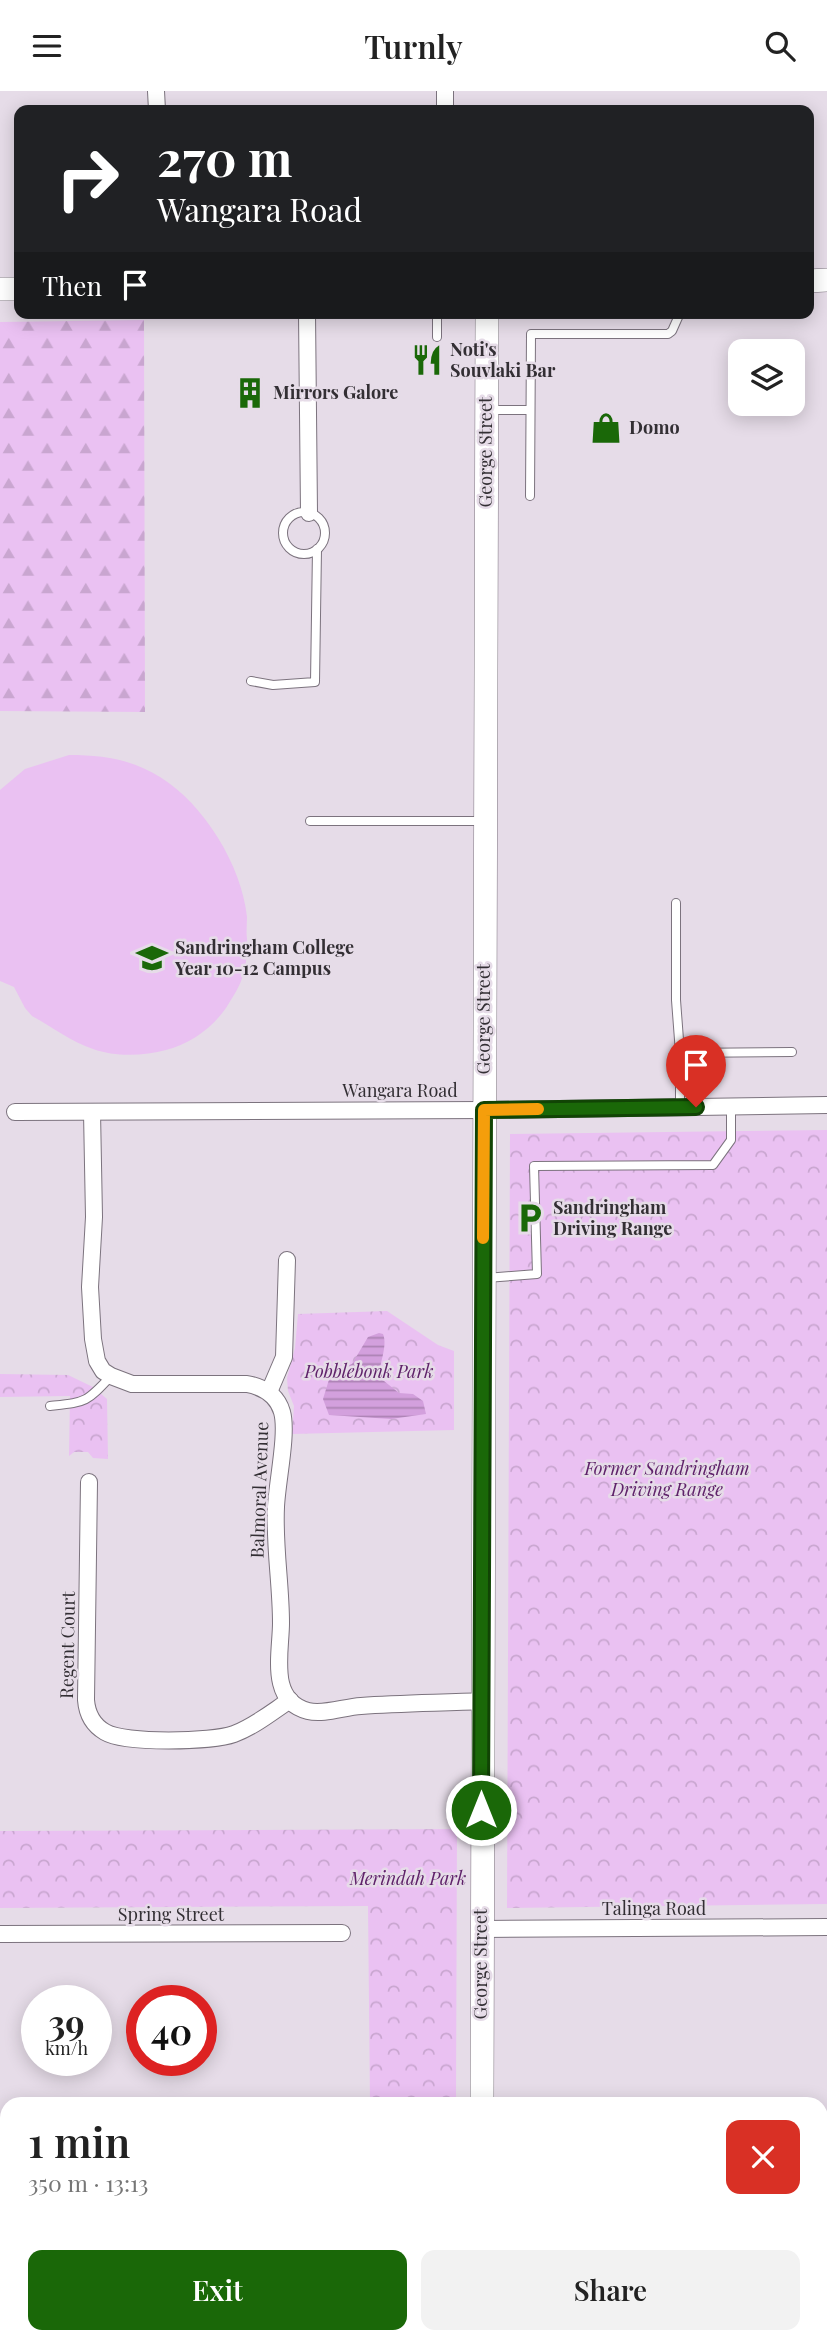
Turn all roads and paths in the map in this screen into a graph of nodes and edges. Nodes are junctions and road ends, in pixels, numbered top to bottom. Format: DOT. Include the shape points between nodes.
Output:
graph roads {
  1 [pos="307,319"];
  2 [pos="437,319"];
  3 [pos="487,319"];
  4 [pos="677,319"];
  5 [pos="437,337"];
  6 [pos="486,410"];
  7 [pos="530,410"];
  8 [pos="530,496"];
  9 [pos="309,513"];
  10 [pos="317,549"];
  11 [pos="251,681"];
  12 [pos="310,821"];
  13 [pos="484,821"];
  14 [pos="676,904"];
  15 [pos="792,1052"];
  16 [pos="680,1053"];
  17 [pos="827,1105"];
  18 [pos="680,1107"];
  19 [pos="731,1107"];
  20 [pos="484,1110"];
  21 [pos="15,1112"];
  22 [pos="92,1112"];
  23 [pos="287,1260"];
  24 [pos="483,1278"];
  25 [pos="111,1376"];
  26 [pos="269,1392"];
  27 [pos="50,1406"];
  28 [pos="89,1482"];
  29 [pos="290,1700"];
  30 [pos="483,1701"];
  31 [pos="827,1927"];
  32 [pos="482,1929"];
  33 [pos="342,1933"];
  34 [pos="0,1934"];
  35 [pos="482,2097"];
  1 -- 9 [label="street"];
  2 -- 5 [label="lane"];
  3 -- 6 [label="street, George Street"];
  4 -- 7 [label="lane" via="668,334 531,334"];
  6 -- 7 [label="lane"];
  6 -- 13 [label="street, George Street"];
  7 -- 8 [label="lane"];
  9 -- 10 [label="lane" via="324,527"];
  9 -- 10 [label="lane" via="289,518 283,531 285,541 301,554"];
  10 -- 11 [label="lane" via="315,683"];
  12 -- 13 [label="lane"];
  13 -- 20 [label="street, George Street"];
  14 -- 16 [label="lane"];
  15 -- 16 [label="lane"];
  16 -- 18 [label="lane"];
  17 -- 19 [label="street, Wangara Road"];
  18 -- 19 [label="street, Wangara Road"];
  18 -- 20 [label="street, Wangara Road"];
  19 -- 24 [label="lane" via="731,1140 713,1165 534,1166 537,1274"];
  20 -- 22 [label="street, Wangara Road"];
  20 -- 24 [label="street, George Street"];
  21 -- 22 [label="street, Wangara Road"];
  22 -- 25 [label="street" via="93,1339 97,1361"];
  23 -- 26 [label="street" via="284,1357"];
  24 -- 30 [label="street, George Street"];
  25 -- 26 [label="street" via="132,1384 247,1384"];
  25 -- 27 [label="lane" via="89,1399"];
  26 -- 29 [label="street, Balmoral Avenue" via="283,1415 276,1505 281,1624 278,1671"];
  28 -- 29 [label="street, Regent Court" via="86,1700 96,1725 128,1739 219,1738 243,1730"];
  29 -- 30 [label="street" via="319,1712"];
  30 -- 32 [label="street, George Street"];
  31 -- 32 [label="street, Talinga Road"];
  32 -- 35 [label="street, George Street"];
  33 -- 34 [label="street, Spring Street"];
}
